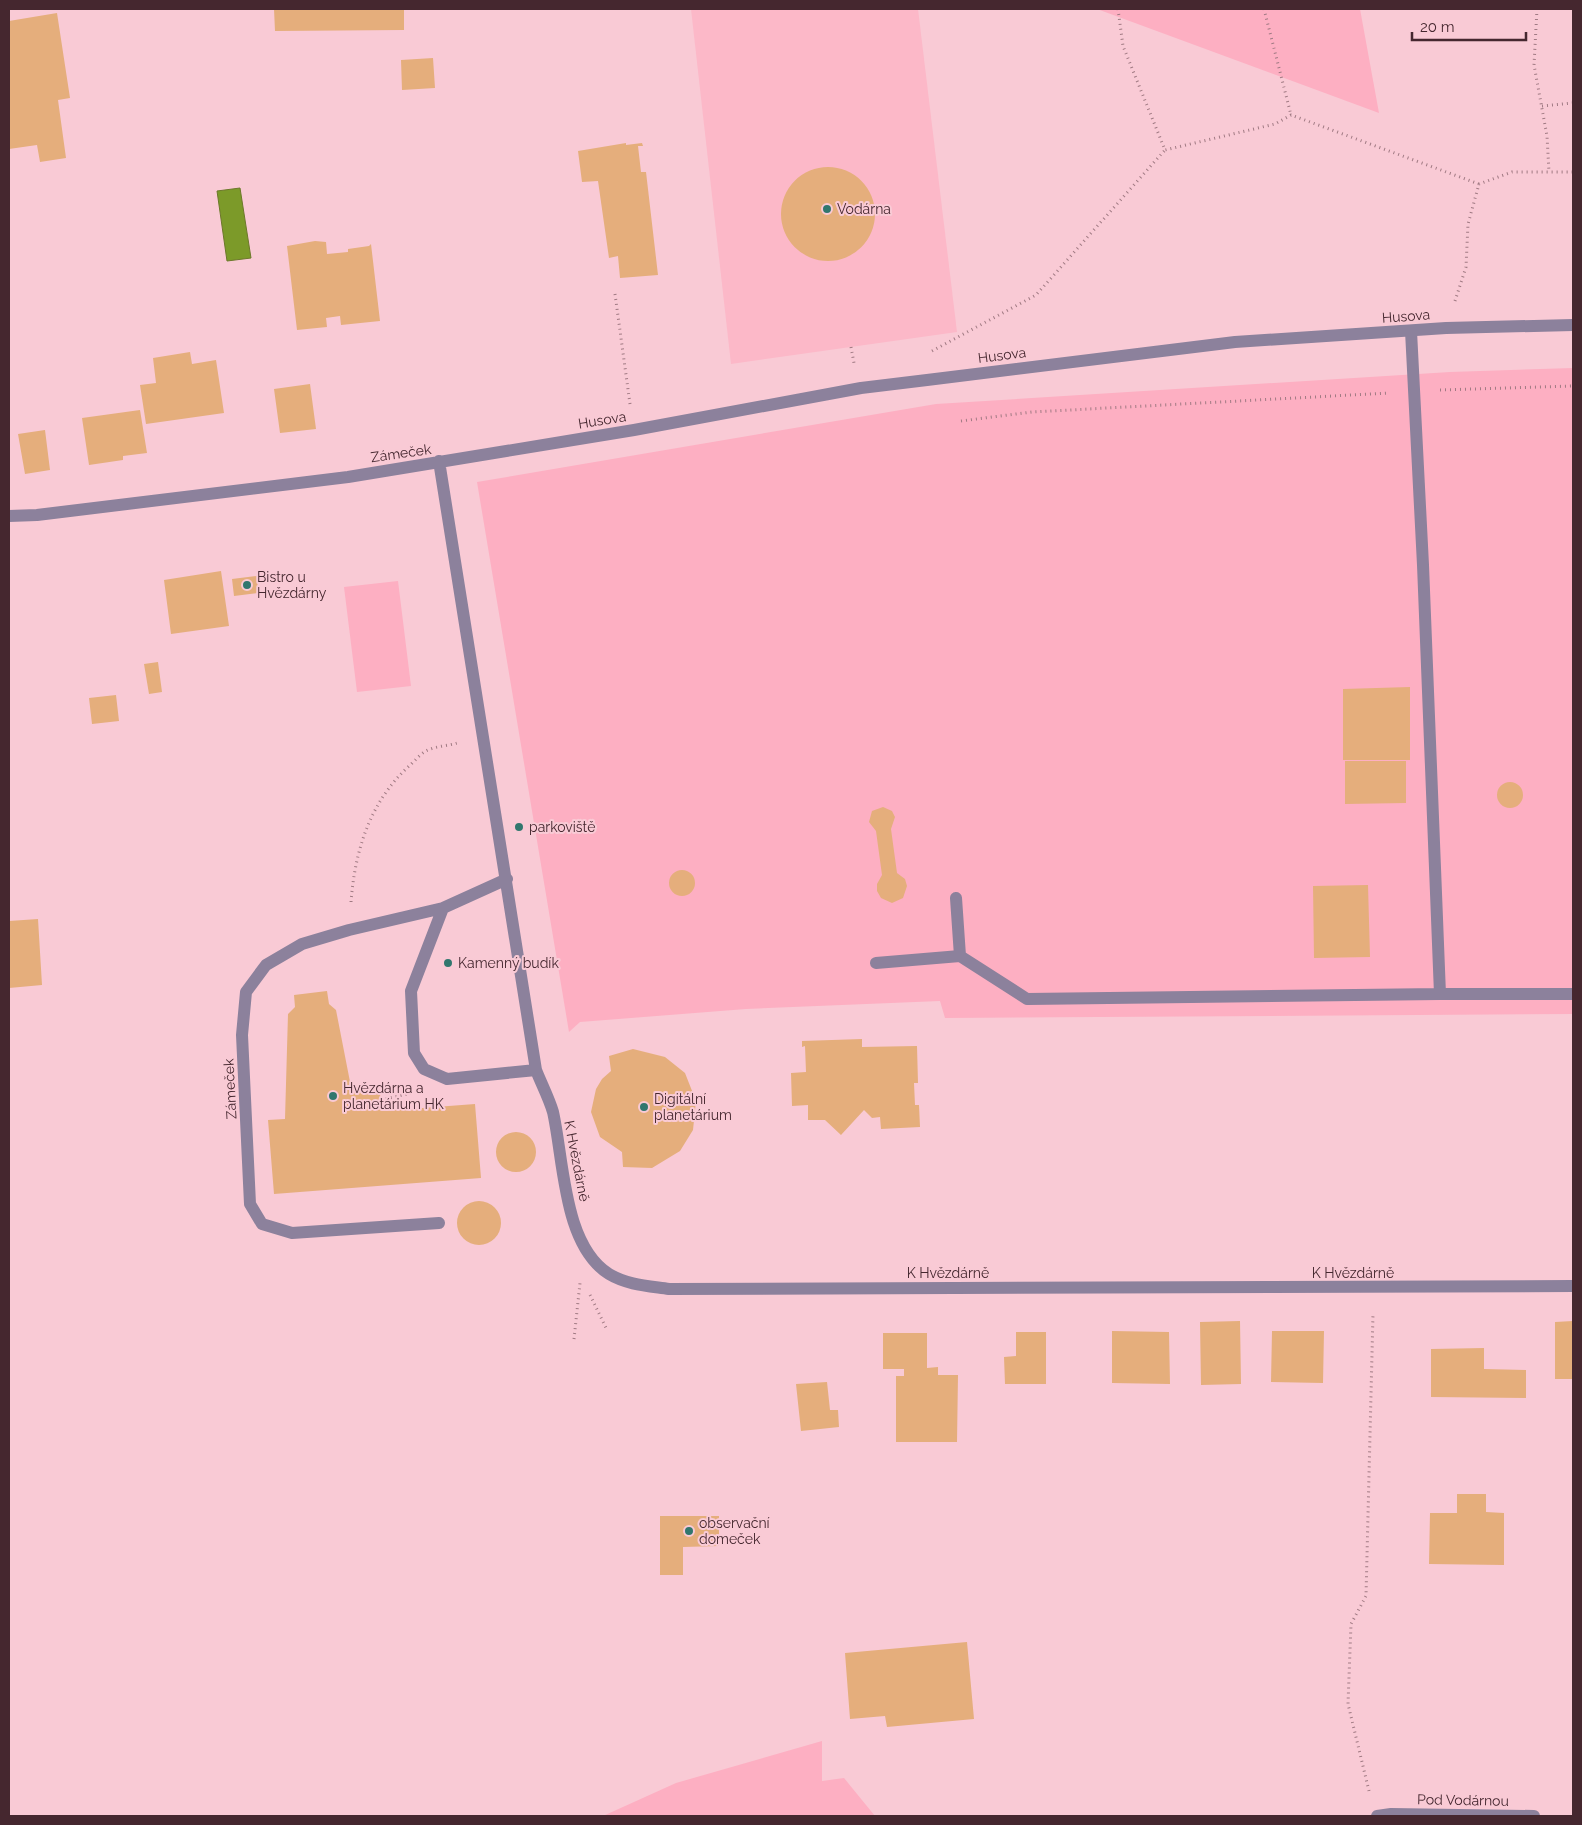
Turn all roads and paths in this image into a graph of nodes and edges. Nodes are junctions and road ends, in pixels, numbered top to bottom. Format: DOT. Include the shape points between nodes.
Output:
graph roads {
  1 [pos="1118,9"];
  2 [pos="1264,9"];
  3 [pos="1537,9"];
  4 [pos="1573,103"];
  5 [pos="1542,106"];
  6 [pos="1292,115"];
  7 [pos="1165,150"];
  8 [pos="1549,172"];
  9 [pos="1573,172"];
  10 [pos="1479,184"];
  11 [pos="615,294"];
  12 [pos="1573,325"];
  13 [pos="1446,328"];
  14 [pos="1411,331"];
  15 [pos="931,352"];
  16 [pos="1573,386"];
  17 [pos="1415,391"];
  18 [pos="961,421"];
  19 [pos="634,430"];
  20 [pos="439,461"];
  21 [pos="9,516"];
  22 [pos="484,736"];
  23 [pos="507,879"];
  24 [pos="956,898"];
  25 [pos="443,908"];
  26 [pos="349,930"];
  27 [pos="960,956"];
  28 [pos="876,963"];
  29 [pos="1440,994"];
  30 [pos="1573,994"];
  31 [pos="526,1008"];
  32 [pos="536,1070"];
  33 [pos="395,1097"];
  34 [pos="381,1100"];
  35 [pos="439,1223"];
  36 [pos="585,1286"];
  37 [pos="1573,1286"];
  38 [pos="1373,1288"];
  39 [pos="590,1294"];
  40 [pos="607,1330"];
  41 [pos="574,1340"];
  42 [pos="1371,1798"];
  43 [pos="1391,1815"];
  44 [pos="1377,1816"];
  45 [pos="1534,1816"];
  1 -- 7 [label="path" via="1123,46"];
  2 -- 6 [label="path"];
  3 -- 5 [label="path" via="1534,66"];
  4 -- 5 [label="path"];
  5 -- 8 [label="path"];
  6 -- 7 [label="path" via="1275,124"];
  6 -- 10 [label="path"];
  7 -- 15 [label="path" via="1036,295"];
  8 -- 9 [label="path"];
  8 -- 10 [label="path" via="1512,172"];
  10 -- 13 [label="path" via="1468,224 1466,267"];
  11 -- 19 [label="path"];
  12 -- 13 [label="street, Husova"];
  13 -- 14 [label="street, Husova"];
  14 -- 17 [label="street"];
  14 -- 19 [label="street, Husova" via="1235,342 870,386"];
  16 -- 17 [label="path"];
  17 -- 18 [label="path" via="1032,412"];
  17 -- 29 [label="street"];
  19 -- 20 [label="street, Husova"];
  20 -- 21 [label="street, Zámeček" via="348,476"];
  20 -- 22 [label="street, Zámeček"];
  22 -- 23 [label="street, Zámeček"];
  22 -- 26 [label="path" via="426,751 393,781 376,806 362,840 354,869"];
  23 -- 25 [label="street, Zámeček"];
  23 -- 31 [label="street, Zámeček"];
  24 -- 27 [label="street"];
  25 -- 26 [label="street, Zámeček"];
  25 -- 32 [label="street" via="411,991 414,1053 424,1069 447,1079"];
  26 -- 35 [label="street, Zámeček" via="302,944 266,965 246,992 242,1035 250,1204 262,1224 292,1234"];
  27 -- 28 [label="street"];
  27 -- 29 [label="street" via="1027,1000"];
  29 -- 30 [label="street"];
  31 -- 32 [label="street, K Hvězdárně"];
  32 -- 38 [label="street, K Hvězdárně" via="552,1110 572,1217 584,1249 609,1274 632,1284 669,1289"];
  33 -- 34 [label="path"];
  36 -- 41 [label="path" via="581,1277"];
  37 -- 38 [label="street, K Hvězdárně"];
  38 -- 42 [label="path" via="1366,1596 1351,1624 1348,1704"];
  39 -- 40 [label="path"];
  43 -- 44 [label="street, Pod Vodárnou"];
  43 -- 45 [label="street, Pod Vodárnou"];
}
